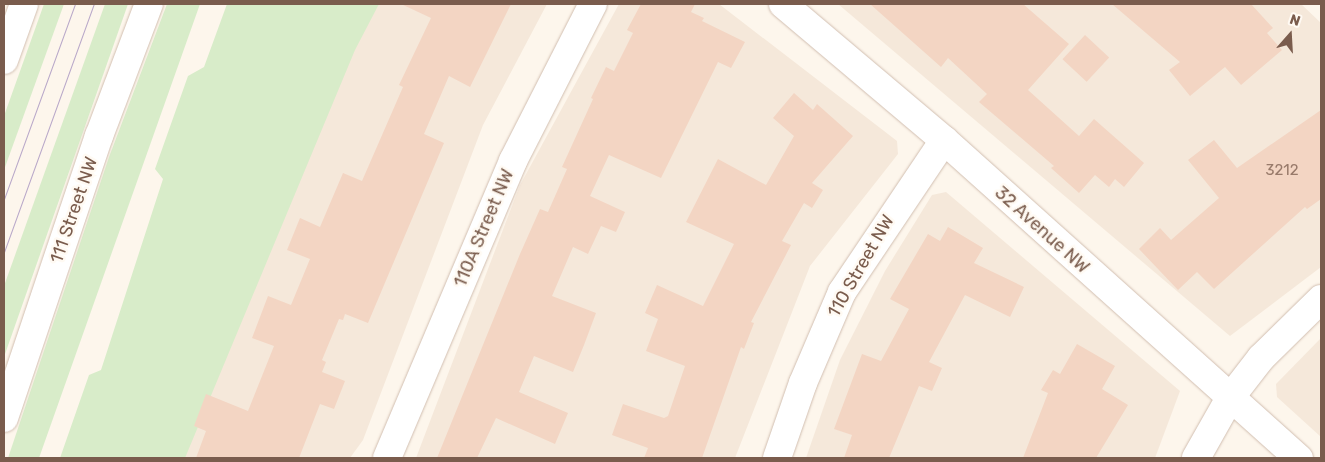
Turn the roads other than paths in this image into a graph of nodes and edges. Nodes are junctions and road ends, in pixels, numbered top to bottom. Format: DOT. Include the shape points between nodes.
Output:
graph roads {
  1 [pos="24,4"];
  2 [pos="149,4"];
  3 [pos="593,4"];
  4 [pos="783,4"];
  5 [pos="4,60"];
  6 [pos="944,140"];
  7 [pos="1321,298"];
  8 [pos="1230,398"];
  9 [pos="4,418"];
  10 [pos="387,458"];
  11 [pos="777,458"];
  12 [pos="1196,458"];
  13 [pos="1299,458"];
  1 -- 5 [label="street"];
  2 -- 9 [label="street, 111 Street NW" via="99,136"];
  3 -- 10 [label="street, 110A Street NW" via="509,169"];
  4 -- 6 [label="street, 32 Avenue NW"];
  6 -- 8 [label="street, 32 Avenue NW"];
  6 -- 11 [label="street, 110 Street NW" via="842,292 803,383"];
  7 -- 8 [label="street" via="1261,358"];
  8 -- 12 [label="street"];
  8 -- 13 [label="street, 32 Avenue NW"];
}
